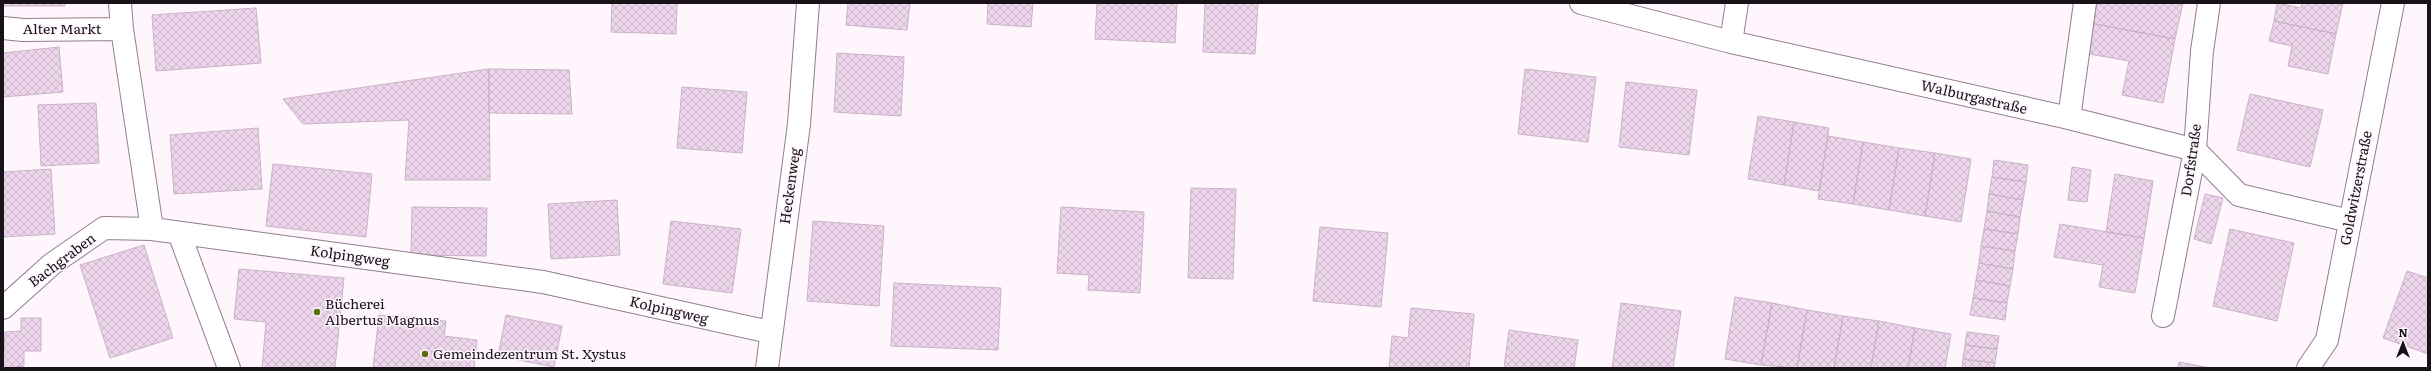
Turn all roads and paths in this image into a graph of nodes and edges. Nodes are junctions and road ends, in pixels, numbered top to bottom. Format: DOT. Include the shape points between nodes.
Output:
graph roads {
  1 [pos="120,3"];
  2 [pos="808,3"];
  3 [pos="1581,3"];
  4 [pos="1737,3"];
  5 [pos="2085,3"];
  6 [pos="2209,3"];
  7 [pos="2393,3"];
  8 [pos="3,28"];
  9 [pos="122,29"];
  10 [pos="1731,42"];
  11 [pos="2069,118"];
  12 [pos="2195,150"];
  13 [pos="2350,220"];
  14 [pos="152,229"];
  15 [pos="178,233"];
  16 [pos="3,308"];
  17 [pos="2163,316"];
  18 [pos="770,332"];
  19 [pos="229,368"];
  20 [pos="767,368"];
  21 [pos="2308,368"];
  1 -- 9 [label="street"];
  2 -- 18 [label="street, Heckenweg" via="799,124"];
  3 -- 10 [label="street, Walburgastraße"];
  4 -- 10 [label="street"];
  5 -- 11 [label="street"];
  6 -- 12 [label="street, Dorfstraße" via="2202,51"];
  7 -- 13 [label="street, Goldwitzerstraße"];
  8 -- 9 [label="street, Alter Markt"];
  9 -- 14 [label="street"];
  10 -- 11 [label="street, Walburgastraße"];
  11 -- 12 [label="street, Walburgastraße"];
  12 -- 13 [label="street" via="2239,195"];
  12 -- 17 [label="street, Dorfstraße"];
  13 -- 21 [label="street, Goldwitzerstraße" via="2327,340"];
  14 -- 15 [label="street, Kolpingweg"];
  14 -- 16 [label="street, Bachgraben" via="104,228 52,264"];
  15 -- 18 [label="street, Kolpingweg" via="543,282"];
  15 -- 19 [label="street"];
  18 -- 20 [label="street, Heckenweg"];
}
